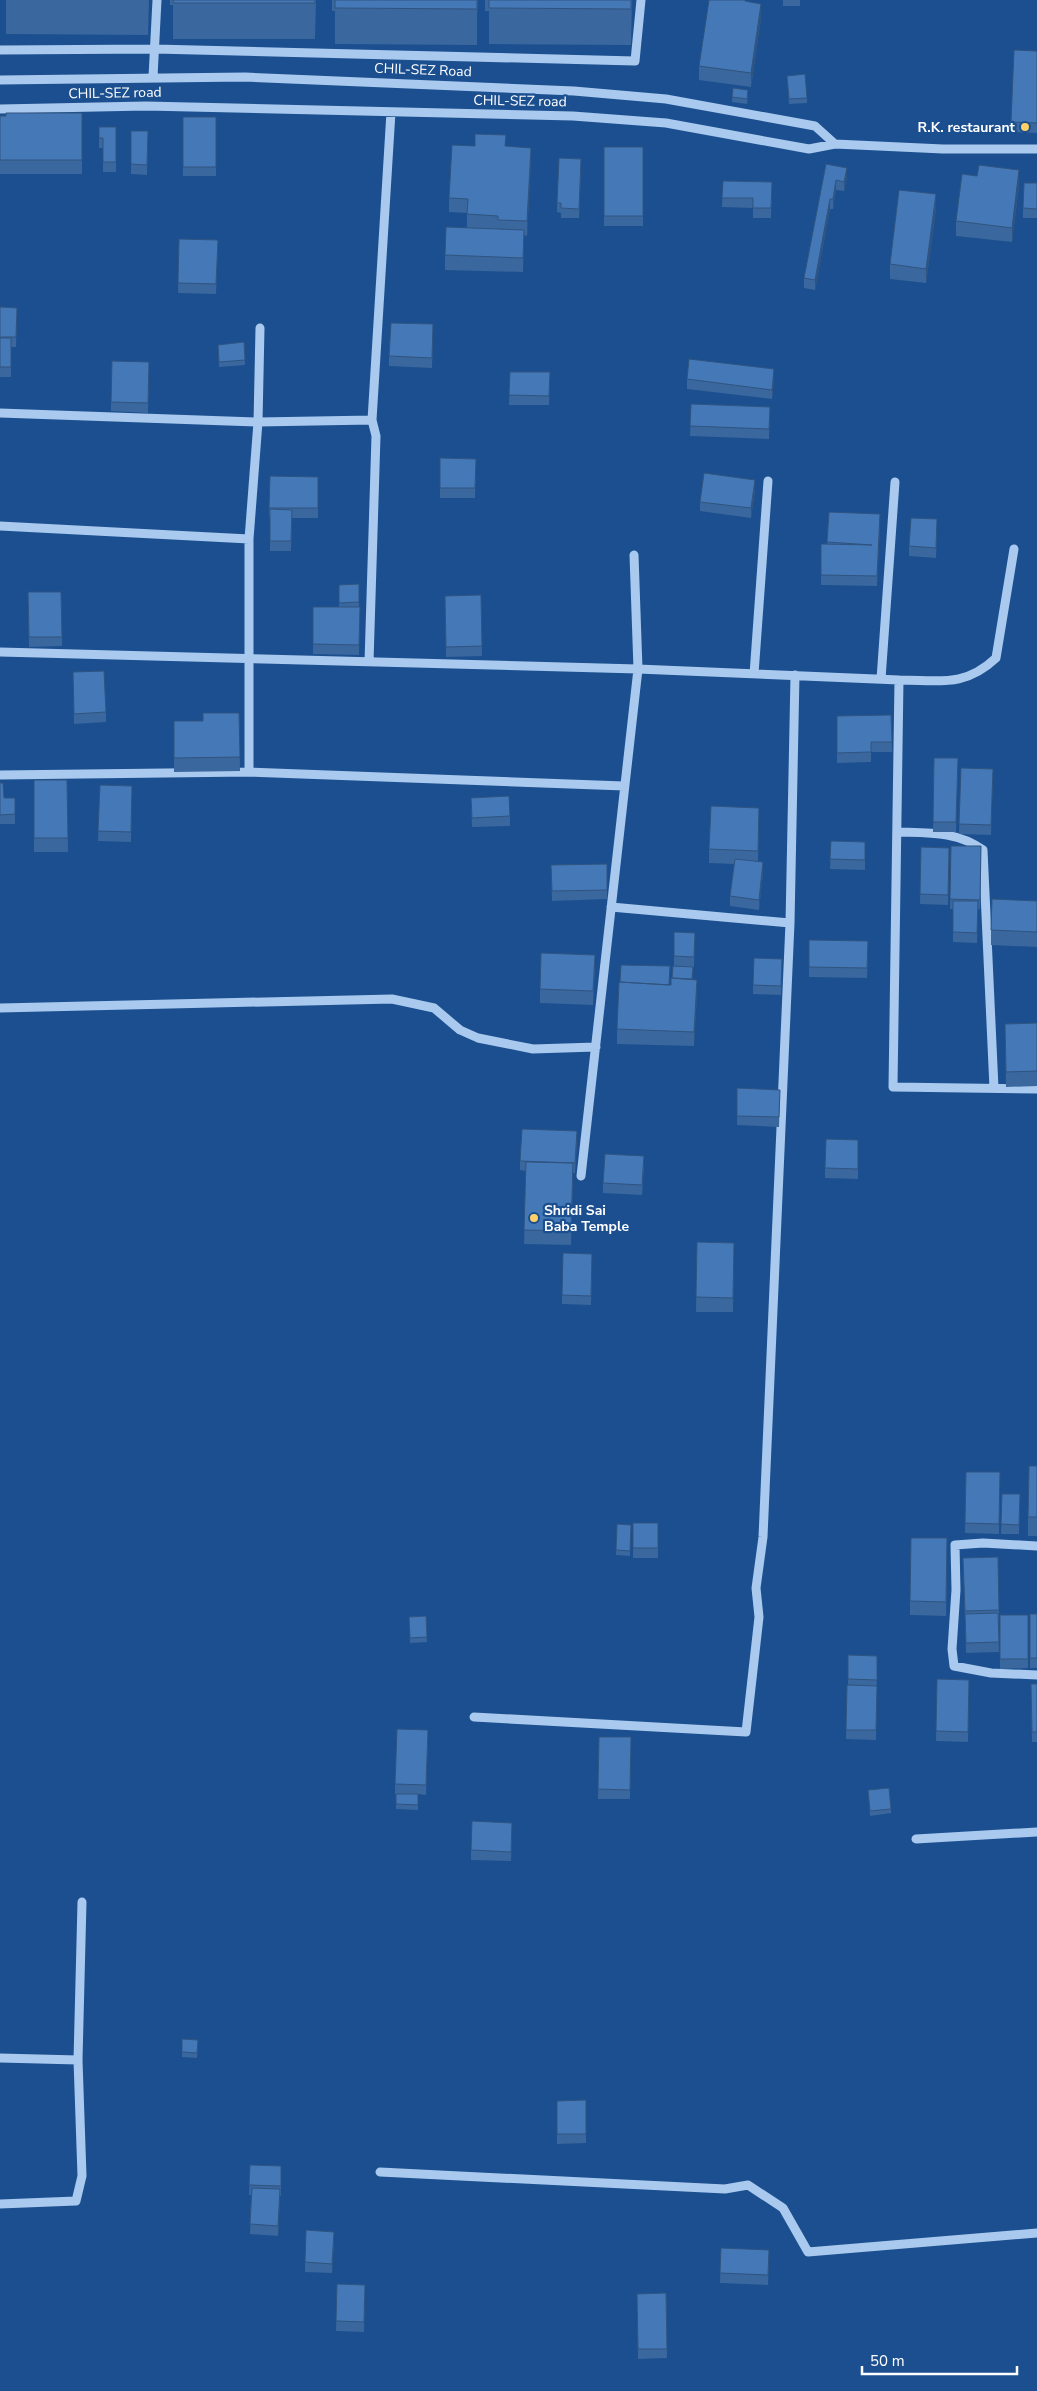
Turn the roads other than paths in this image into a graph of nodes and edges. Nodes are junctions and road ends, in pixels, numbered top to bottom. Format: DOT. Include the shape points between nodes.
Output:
graph roads {
  1 [pos="157,0"];
  2 [pos="640,0"];
  3 [pos="155,49"];
  4 [pos="0,50"];
  5 [pos="153,77"];
  6 [pos="0,80"];
  7 [pos="0,110"];
  8 [pos="391,112"];
  9 [pos="835,144"];
  10 [pos="1037,149"];
  11 [pos="260,328"];
  12 [pos="0,413"];
  13 [pos="372,420"];
  14 [pos="258,422"];
  15 [pos="768,481"];
  16 [pos="895,482"];
  17 [pos="0,526"];
  18 [pos="249,539"];
  19 [pos="1014,549"];
  20 [pos="634,555"];
  21 [pos="0,652"];
  22 [pos="249,659"];
  23 [pos="369,662"];
  24 [pos="638,669"];
  25 [pos="754,674"];
  26 [pos="796,676"];
  27 [pos="882,679"];
  28 [pos="899,680"];
  29 [pos="249,772"];
  30 [pos="0,774"];
  31 [pos="624,786"];
  32 [pos="897,832"];
  33 [pos="611,907"];
  34 [pos="790,923"];
  35 [pos="0,1008"];
  36 [pos="596,1047"];
  37 [pos="994,1088"];
  38 [pos="1037,1089"];
  39 [pos="581,1176"];
  40 [pos="1037,1546"];
  41 [pos="1037,1675"];
  42 [pos="474,1718"];
  43 [pos="1037,1832"];
  44 [pos="916,1839"];
  45 [pos="82,1902"];
  46 [pos="0,2058"];
  47 [pos="78,2060"];
  48 [pos="380,2172"];
  49 [pos="0,2204"];
  50 [pos="1037,2233"];
  1 -- 3 [label="street"];
  2 -- 3 [label="street" via="635,61"];
  3 -- 4 [label="street"];
  3 -- 5 [label="street"];
  5 -- 6 [label="street, CHIL-SEZ Road"];
  5 -- 9 [label="street, CHIL-SEZ Road" via="254,77 574,90 666,100 815,126"];
  7 -- 8 [label="street, CHIL-SEZ road" via="146,106"];
  8 -- 9 [label="street, CHIL-SEZ road" via="573,116 666,123 809,149"];
  8 -- 13 [label="street"];
  9 -- 10 [label="street, CHIL-SEZ road"];
  11 -- 14 [label="street"];
  12 -- 14 [label="street"];
  13 -- 14 [label="street"];
  13 -- 23 [label="street" via="376,436"];
  14 -- 18 [label="street"];
  15 -- 25 [label="street"];
  16 -- 27 [label="street"];
  17 -- 18 [label="street"];
  18 -- 22 [label="street"];
  19 -- 28 [label="street" via="996,658 974,675 960,680"];
  20 -- 24 [label="street"];
  21 -- 22 [label="street"];
  22 -- 23 [label="street"];
  22 -- 29 [label="street"];
  23 -- 24 [label="street"];
  24 -- 25 [label="street"];
  24 -- 31 [label="street"];
  25 -- 26 [label="street"];
  26 -- 27 [label="street"];
  26 -- 34 [label="street"];
  27 -- 28 [label="street"];
  28 -- 32 [label="street"];
  29 -- 30 [label="street"];
  29 -- 31 [label="street"];
  31 -- 33 [label="street"];
  32 -- 37 [label="street" via="955,835 970,840 983,850"];
  32 -- 37 [label="street" via="893,1087"];
  33 -- 34 [label="street"];
  33 -- 36 [label="street"];
  34 -- 42 [label="street" via="763,1537 756,1588 759,1617 746,1732"];
  35 -- 36 [label="street" via="392,999 434,1008 460,1030 478,1038 533,1049"];
  36 -- 39 [label="street"];
  37 -- 38 [label="street"];
  40 -- 41 [label="street" via="955,1545 952,1649 954,1666 990,1673"];
  43 -- 44 [label="street"];
  45 -- 47 [label="street"];
  46 -- 47 [label="street"];
  47 -- 49 [label="street" via="82,2176 76,2201"];
  48 -- 50 [label="street" via="725,2189 748,2185 783,2208 808,2252"];
}
